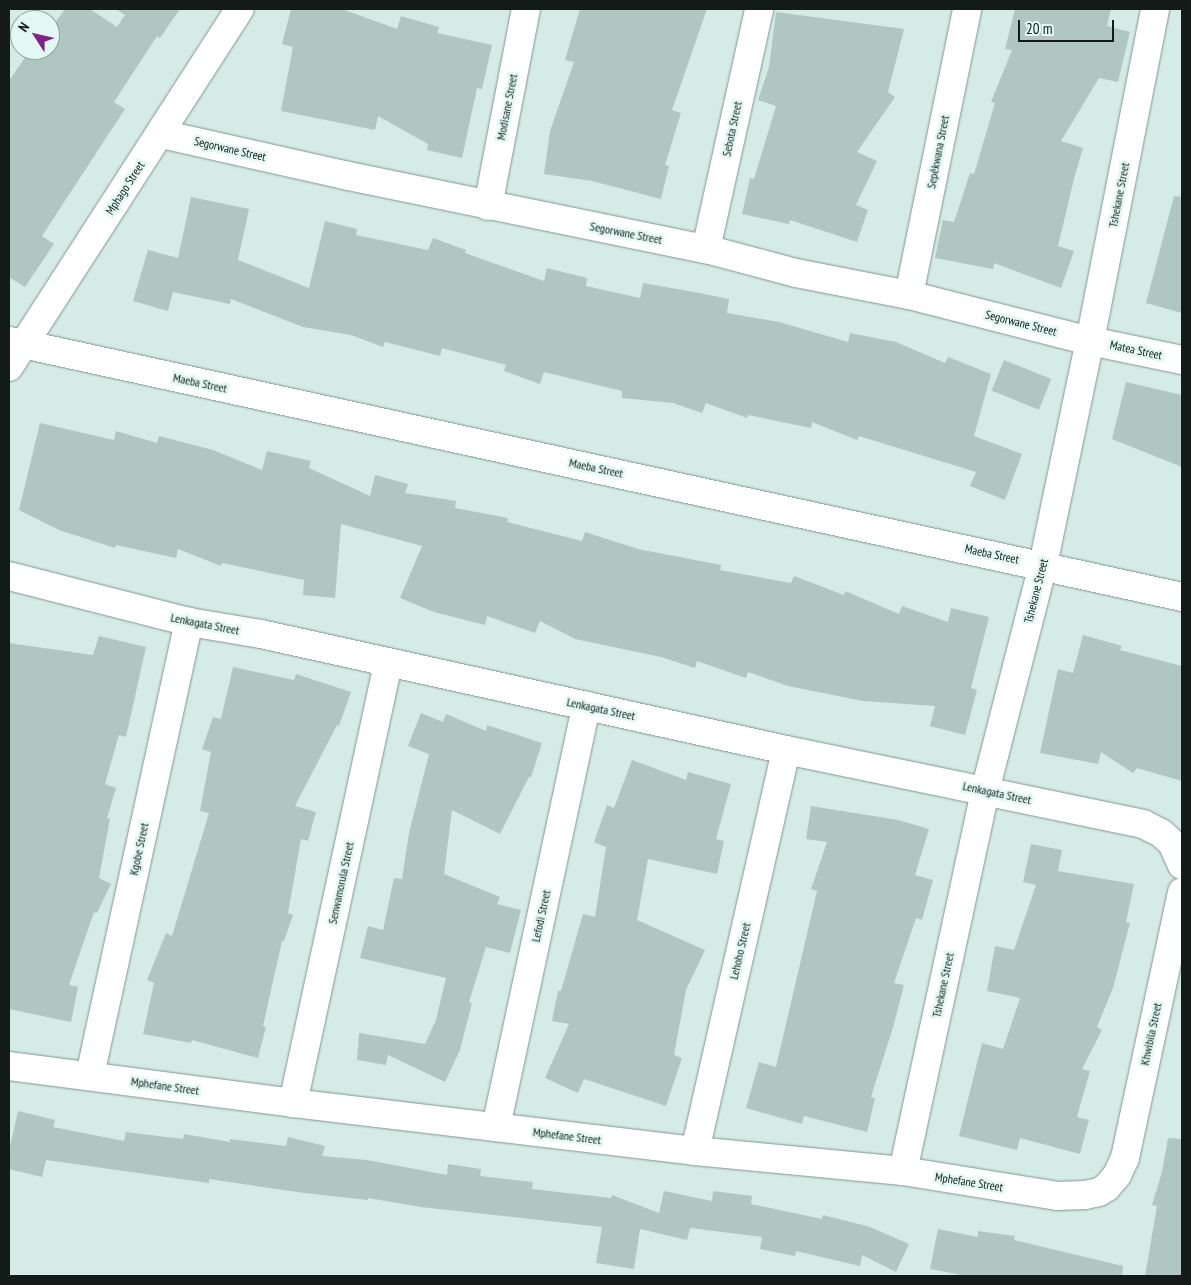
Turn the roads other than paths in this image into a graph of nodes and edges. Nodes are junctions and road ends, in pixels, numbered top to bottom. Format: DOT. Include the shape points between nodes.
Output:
graph roads {
  1 [pos="240,9"];
  2 [pos="526,9"];
  3 [pos="759,9"];
  4 [pos="967,9"];
  5 [pos="1155,9"];
  6 [pos="161,134"];
  7 [pos="488,206"];
  8 [pos="706,249"];
  9 [pos="909,295"];
  10 [pos="1090,340"];
  11 [pos="13,351"];
  12 [pos="1182,360"];
  13 [pos="1043,565"];
  14 [pos="9,576"];
  15 [pos="1182,597"];
  16 [pos="189,622"];
  17 [pos="388,664"];
  18 [pos="586,706"];
  19 [pos="786,750"];
  20 [pos="985,791"];
  21 [pos="1182,862"];
  22 [pos="1182,892"];
  23 [pos="9,1066"];
  24 [pos="90,1075"];
  25 [pos="293,1103"];
  26 [pos="496,1127"];
  27 [pos="694,1152"];
  28 [pos="903,1171"];
  29 [pos="1117,1175"];
  1 -- 6 [label="street, Mphago Street"];
  2 -- 7 [label="street, Modisane Street"];
  3 -- 8 [label="street, Sebota Street"];
  4 -- 9 [label="street, Sepêkwana Street"];
  5 -- 10 [label="street, Tshekane Street"];
  6 -- 7 [label="street, Segorwane Street"];
  6 -- 11 [label="street, Mphago Street"];
  7 -- 8 [label="street, Segorwane Street"];
  8 -- 9 [label="street, Segorwane Street" via="796,273"];
  9 -- 10 [label="street, Segorwane Street"];
  10 -- 12 [label="street, Matea Street"];
  10 -- 13 [label="street, Tshekane Street"];
  11 -- 13 [label="street, Maeba Street"];
  13 -- 15 [label="street, Maeba Street"];
  13 -- 20 [label="street, Tshekane Street"];
  14 -- 16 [label="street, Lenkagata Street"];
  16 -- 17 [label="street, Lenkagata Street" via="261,634"];
  16 -- 24 [label="street, Kgobe Street"];
  17 -- 18 [label="street, Lenkagata Street"];
  17 -- 25 [label="street, Senwamorula Street"];
  18 -- 19 [label="street, Lenkagata Street"];
  18 -- 26 [label="street, Lefodi Street"];
  19 -- 20 [label="street, Lenkagata Street"];
  19 -- 27 [label="street, Lehoho Street"];
  20 -- 21 [label="street, Lenkagata Street" via="1143,824 1172,843"];
  20 -- 28 [label="street, Tshekane Street"];
  22 -- 29 [label="street, Khwibila Street" via="1125,1158"];
  23 -- 24 [label="street, Mphefane Street"];
  24 -- 25 [label="street, Mphefane Street"];
  25 -- 26 [label="street, Mphefane Street"];
  26 -- 27 [label="street, Mphefane Street"];
  27 -- 28 [label="street, Mphefane Street"];
  28 -- 29 [label="street, Mphefane Street" via="1057,1196 1099,1192"];
}
